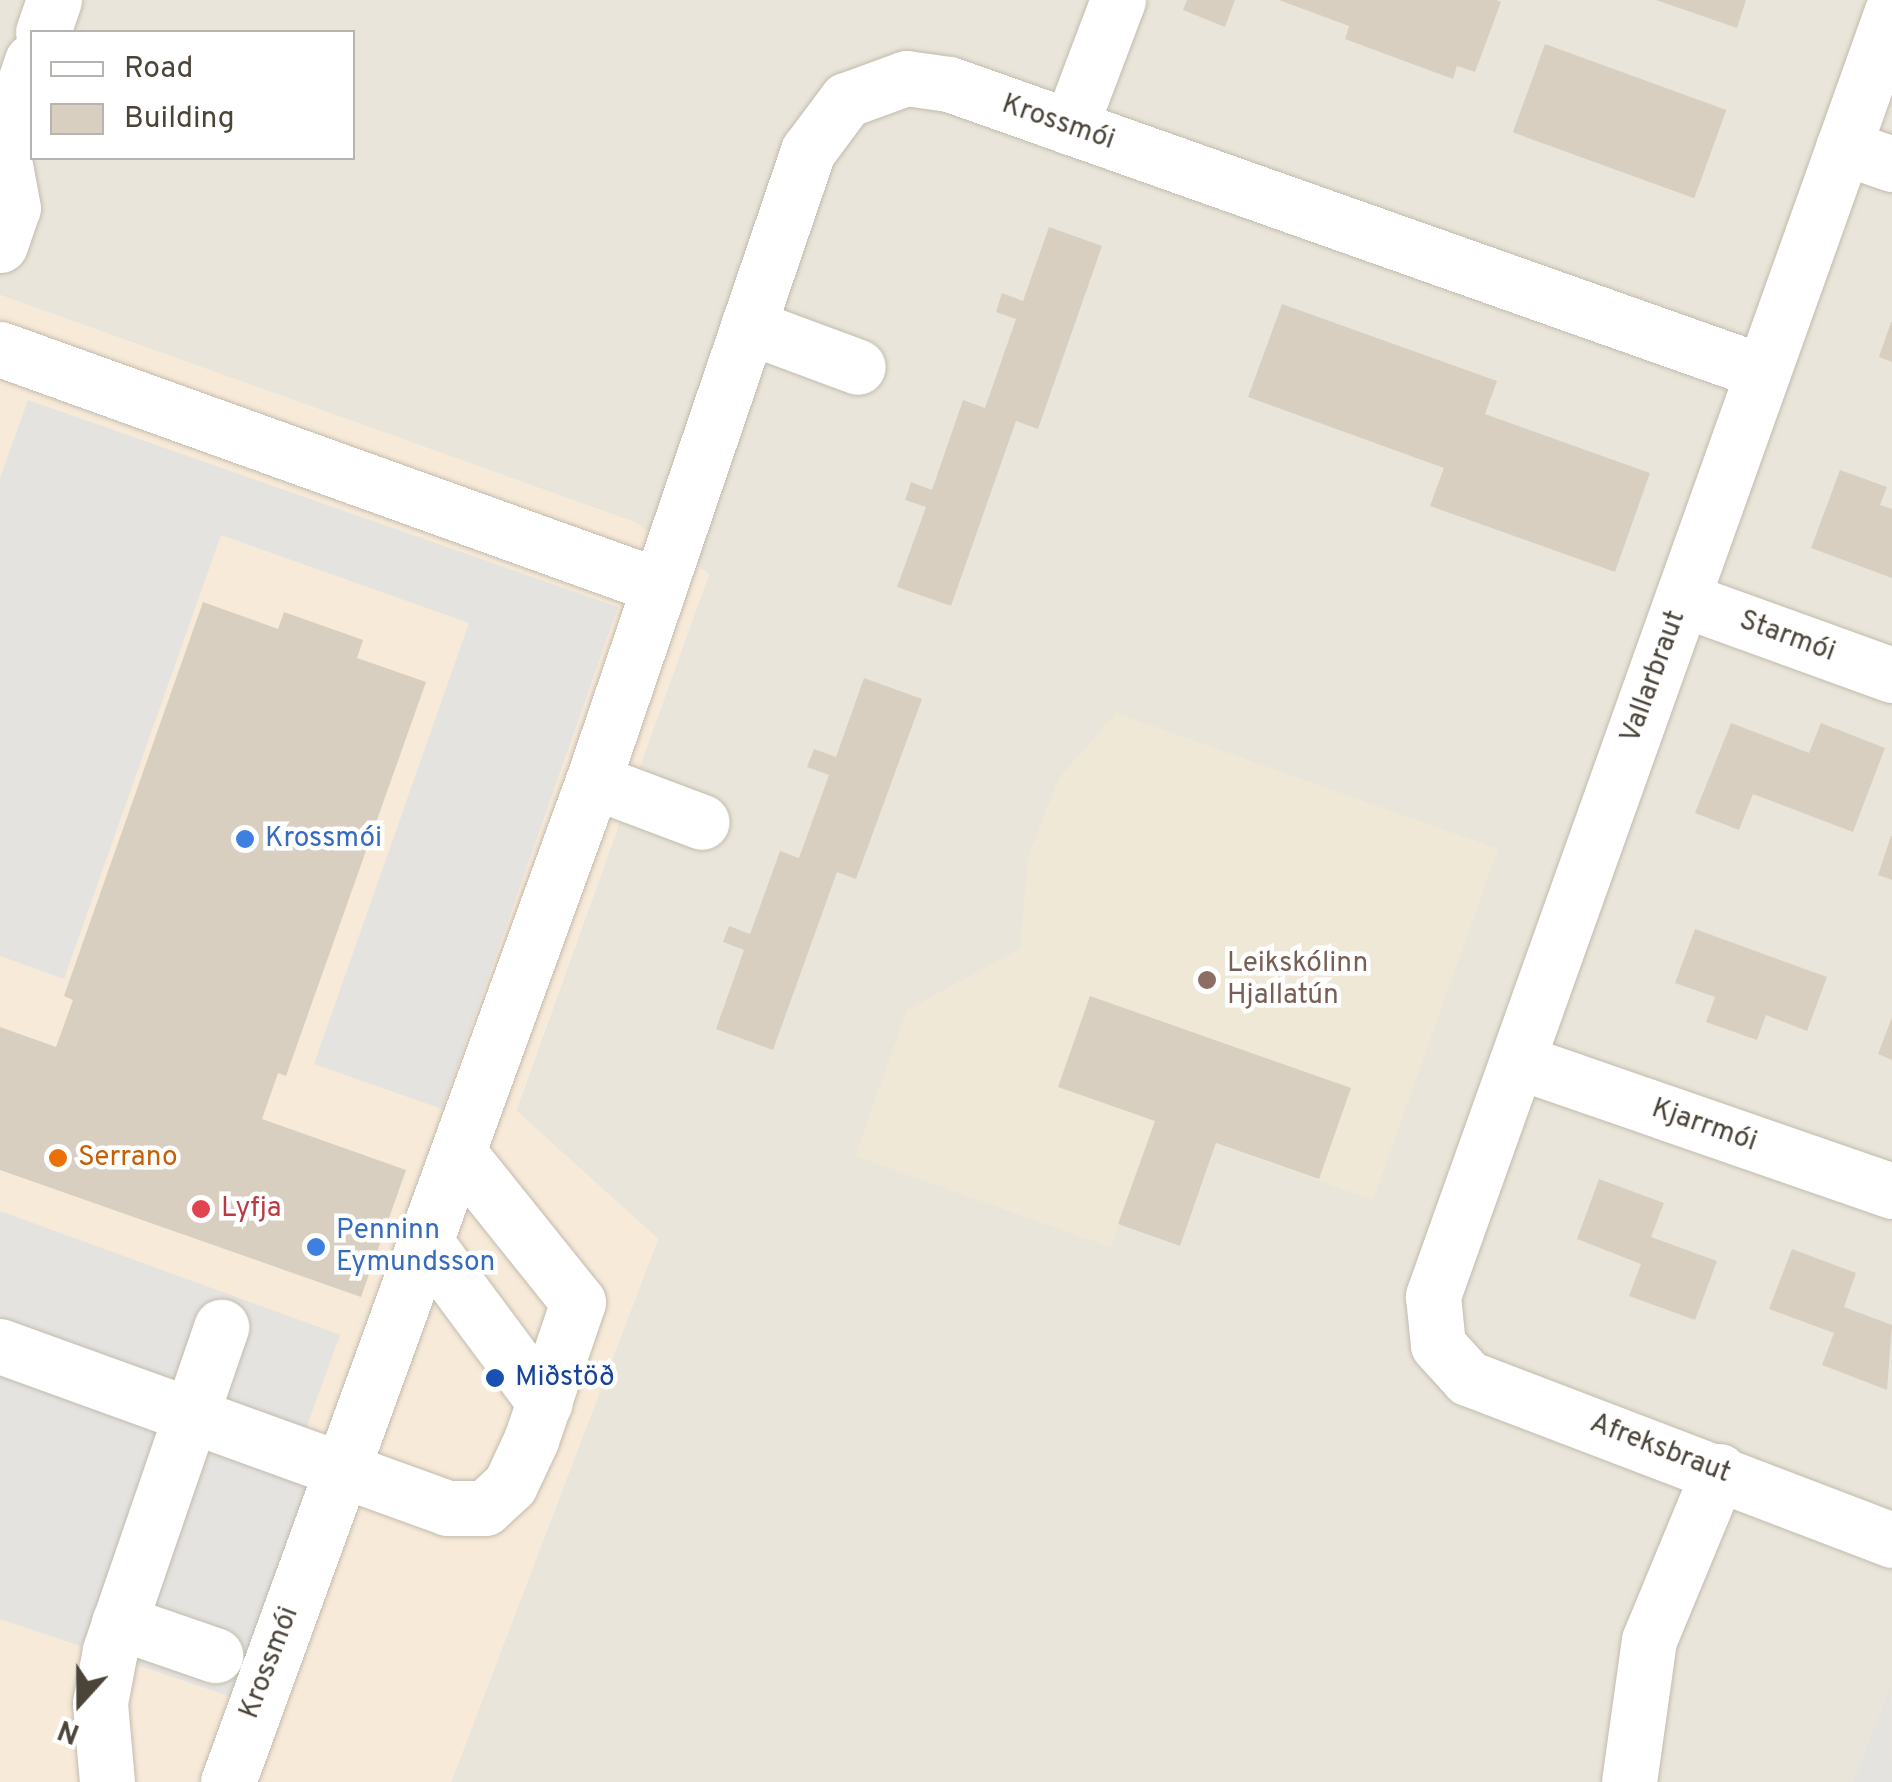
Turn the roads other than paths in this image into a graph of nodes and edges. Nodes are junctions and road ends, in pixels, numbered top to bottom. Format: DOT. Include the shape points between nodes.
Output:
graph roads {
  1 [pos="54,0"];
  2 [pos="1118,0"];
  3 [pos="1892,11"];
  4 [pos="43,30"];
  5 [pos="30,67"];
  6 [pos="1070,127"];
  7 [pos="1868,156"];
  8 [pos="0,245"];
  9 [pos="748,326"];
  10 [pos="0,350"];
  11 [pos="858,367"];
  12 [pos="1763,372"];
  13 [pos="659,586"];
  14 [pos="1682,599"];
  15 [pos="1892,675"];
  16 [pos="593,781"];
  17 [pos="702,822"];
  18 [pos="1516,1060"];
  19 [pos="1892,1191"];
  20 [pos="434,1220"];
  21 [pos="220,1327"];
  22 [pos="1438,1345"];
  23 [pos="0,1346"];
  24 [pos="546,1400"];
  25 [pos="190,1414"];
  26 [pos="344,1470"];
  27 [pos="1719,1470"];
  28 [pos="1892,1540"];
  29 [pos="119,1622"];
  30 [pos="215,1655"];
  31 [pos="107,1782"];
  32 [pos="228,1782"];
  33 [pos="1628,1782"];
  1 -- 4 [label="street"];
  2 -- 6 [label="street"];
  3 -- 7 [label="street, Vallarbraut"];
  5 -- 8 [label="street" via="2,149 13,208"];
  6 -- 9 [label="street, Krossmói" via="928,79 884,81 846,100 808,152"];
  6 -- 12 [label="street, Krossmói"];
  7 -- 12 [label="street, Vallarbraut"];
  9 -- 11 [label="street"];
  9 -- 13 [label="street, Krossmói"];
  10 -- 13 [label="street"];
  12 -- 14 [label="street, Vallarbraut"];
  13 -- 16 [label="street, Krossmói"];
  14 -- 15 [label="street, Starmói"];
  14 -- 18 [label="street, Vallarbraut"];
  16 -- 17 [label="street"];
  16 -- 20 [label="street, Krossmói"];
  18 -- 19 [label="street, Kjarrmói"];
  18 -- 22 [label="street, Vallarbraut" via="1433,1296"];
  20 -- 24 [label="street"];
  20 -- 24 [label="street" via="578,1302"];
  20 -- 26 [label="street, Krossmói"];
  21 -- 25 [label="street"];
  22 -- 27 [label="street, Afreksbraut" via="1468,1378"];
  23 -- 25 [label="street"];
  24 -- 26 [label="street" via="510,1485 485,1508 447,1508"];
  25 -- 26 [label="street"];
  25 -- 29 [label="street"];
  26 -- 32 [label="street, Krossmói"];
  27 -- 28 [label="street, Afreksbraut"];
  27 -- 33 [label="street" via="1650,1640"];
  29 -- 30 [label="street"];
  29 -- 31 [label="street" via="100,1703"];
}
